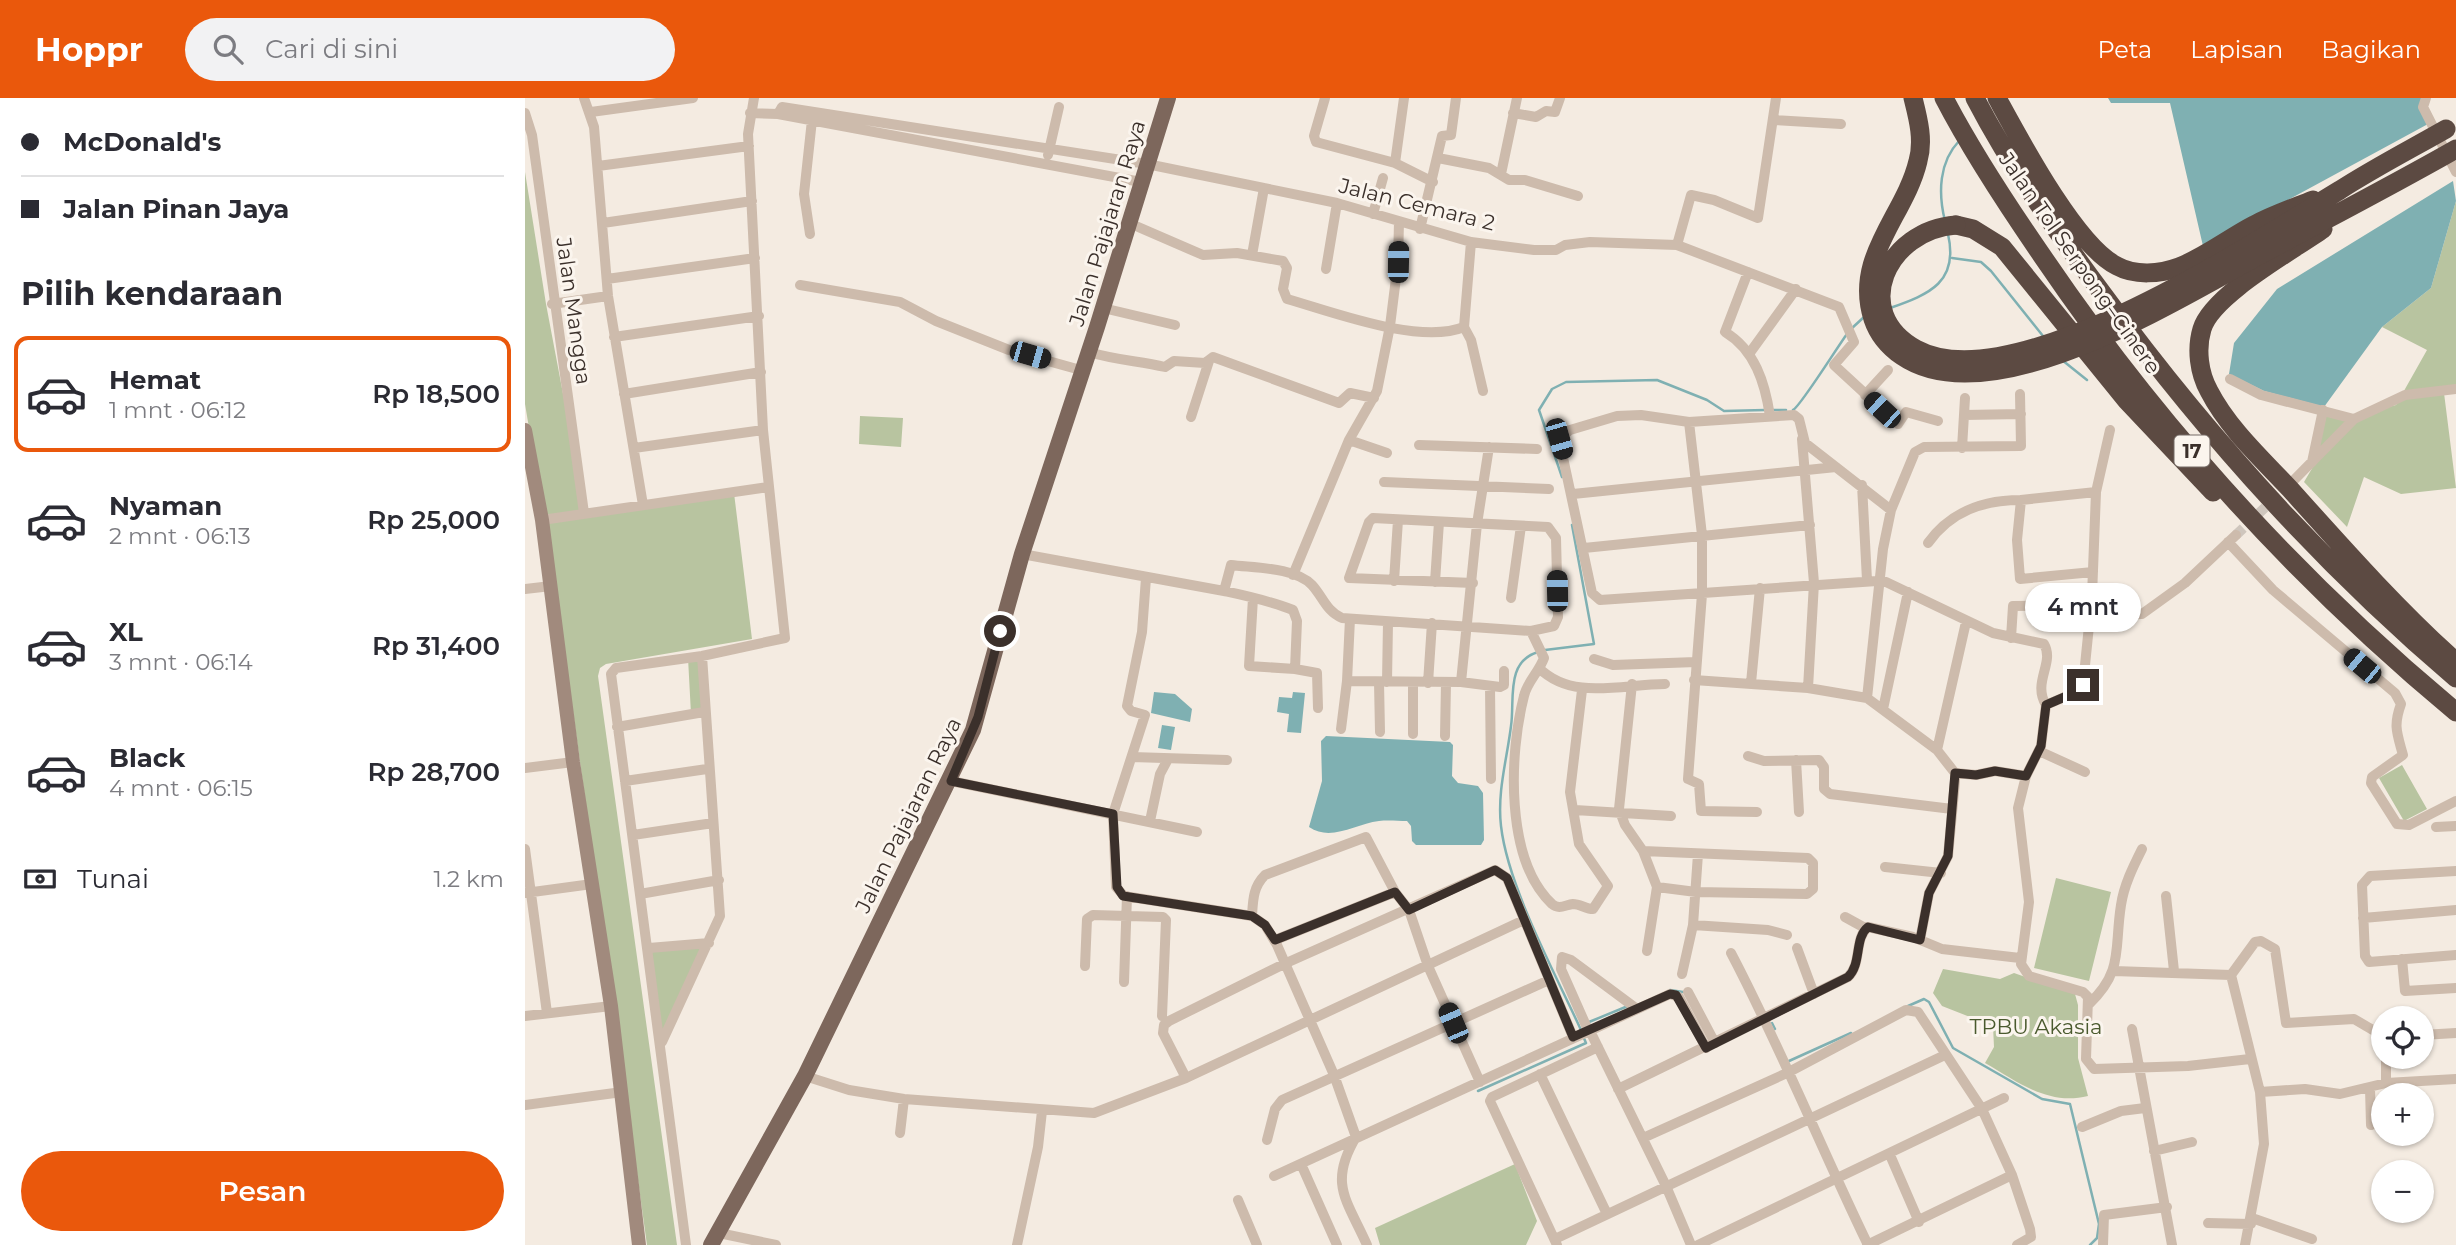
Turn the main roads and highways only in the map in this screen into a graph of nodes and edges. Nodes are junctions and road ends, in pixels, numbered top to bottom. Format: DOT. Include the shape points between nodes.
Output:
graph roads {
  1 [pos="1168,98"];
  2 [pos="1913,98"];
  3 [pos="1944,98"];
  4 [pos="1983,100"];
  5 [pos="2002,125"];
  6 [pos="2451,126"];
  7 [pos="2456,149"];
  8 [pos="2343,187"];
  9 [pos="2353,207"];
  10 [pos="2286,554"];
  11 [pos="2456,662"];
  12 [pos="2456,678"];
  13 [pos="2456,712"];
  14 [pos="715,1239"];
  1 -- 14 [label="main road, Jalan Pajajaran Raya" via="1022,554 978,717 805,1076"];
  2 -- 9 [label="highway, bridge" via="1920,126 1919,158 1870,265 1868,295 1880,334 1895,351 1914,364 1939,372 2004,367 2078,349 2158,312"];
  3 -- 10 [label="highway, Jalan Tol Serpong–Cinere / 17" via="2070,296 2134,383"];
  4 -- 5 [label="highway"];
  5 -- 8 [label="highway, bridge" via="2099,255 2133,272 2181,266 2256,223"];
  5 -- 12 [label="highway, Jalan Tol Serpong–Cinere / 17" via="2048,219 2155,366 2234,461 2362,594"];
  6 -- 8 [label="highway, bridge"];
  7 -- 9 [label="highway, bridge"];
  8 -- 10 [label="highway, bridge" via="2253,243 2109,321 2039,346 2001,355 1941,359 1905,342 1891,328 1882,291 1886,270 1898,250 1915,236 1956,225 1981,232 2002,247 2161,440 2209,489"];
  9 -- 11 [label="highway, bridge" via="2211,310 2202,328 2201,369 2209,391 2238,432 2342,547"];
  10 -- 13 [label="highway, Jalan Tol Serpong–Cinere / 17" via="2386,653"];
}
